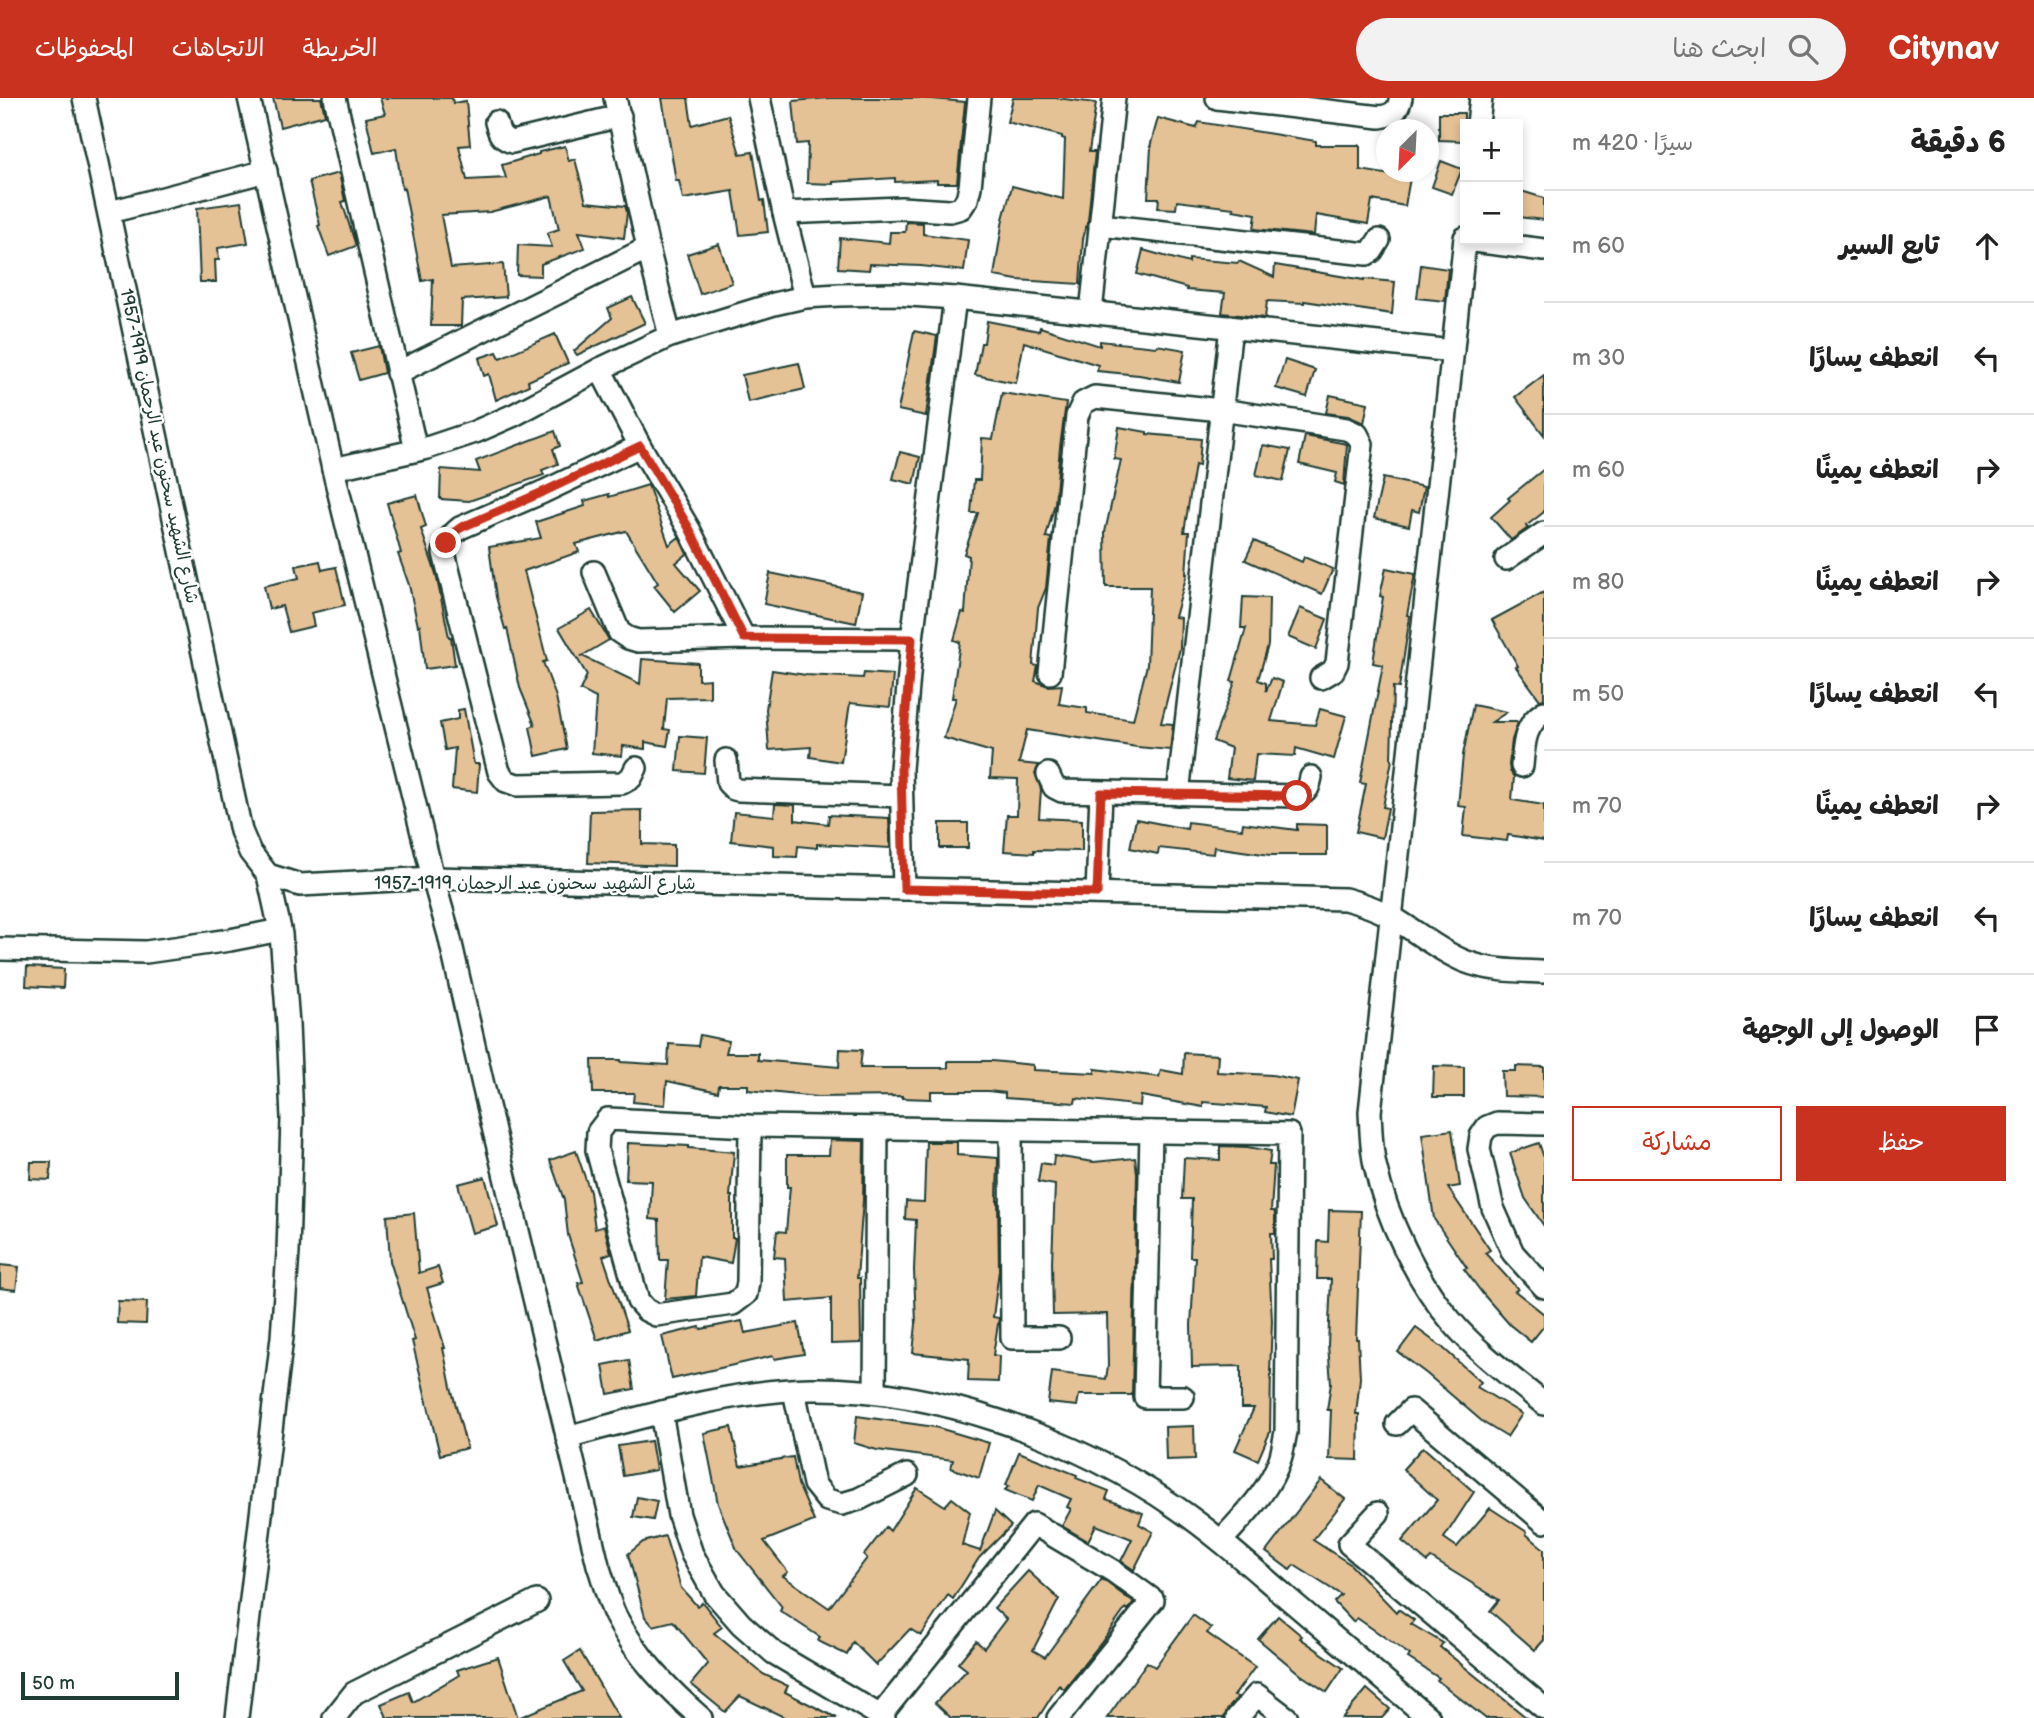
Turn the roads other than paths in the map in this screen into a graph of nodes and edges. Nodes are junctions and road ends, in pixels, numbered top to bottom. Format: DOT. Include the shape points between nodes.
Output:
graph roads {
  1 [pos="84,98"];
  2 [pos="250,98"];
  3 [pos="335,98"];
  4 [pos="759,98"];
  5 [pos="979,98"];
  6 [pos="1114,98"];
  7 [pos="1217,98"];
  8 [pos="1401,98"];
  9 [pos="1481,98"];
  10 [pos="1261,101"];
  11 [pos="618,107"];
  12 [pos="1479,119"];
  13 [pos="496,122"];
  14 [pos="266,171"];
  15 [pos="110,212"];
  16 [pos="784,213"];
  17 [pos="1100,225"];
  18 [pos="1379,240"];
  19 [pos="1464,245"];
  20 [pos="1508,245"];
  21 [pos="648,248"];
  22 [pos="1544,250"];
  23 [pos="805,297"];
  24 [pos="955,298"];
  25 [pos="1091,312"];
  26 [pos="1231,327"];
  27 [pos="670,336"];
  28 [pos="1453,351"];
  29 [pos="600,369"];
  30 [pos="397,373"];
  31 [pos="1221,410"];
  32 [pos="640,446"];
  33 [pos="416,450"];
  34 [pos="333,469"];
  35 [pos="1544,533"];
  36 [pos="1506,559"];
  37 [pos="594,572"];
  38 [pos="744,638"];
  39 [pos="912,639"];
  40 [pos="1050,673"];
  41 [pos="1321,678"];
  42 [pos="1544,712"];
  43 [pos="726,760"];
  44 [pos="1522,766"];
  45 [pos="636,768"];
  46 [pos="1048,774"];
  47 [pos="1311,777"];
  48 [pos="1101,793"];
  49 [pos="1178,794"];
  50 [pos="901,796"];
  51 [pos="268,875"];
  52 [pos="433,878"];
  53 [pos="904,889"];
  54 [pos="1097,893"];
  55 [pos="1391,916"];
  56 [pos="280,930"];
  57 [pos="0,949"];
  58 [pos="1544,972"];
  59 [pos="1544,1124"];
  60 [pos="750,1126"];
  61 [pos="877,1128"];
  62 [pos="1011,1130"];
  63 [pos="1151,1132"];
  64 [pos="1544,1287"];
  65 [pos="1059,1338"];
  66 [pos="794,1391"];
  67 [pos="874,1392"];
  68 [pos="1183,1396"];
  69 [pos="1544,1404"];
  70 [pos="661,1412"];
  71 [pos="1397,1424"];
  72 [pos="567,1437"];
  73 [pos="907,1475"];
  74 [pos="1378,1513"];
  75 [pos="1544,1522"];
  76 [pos="1220,1541"];
  77 [pos="537,1601"];
  78 [pos="1544,1708"];
  79 [pos="882,1717"];
  80 [pos="237,1718"];
  81 [pos="334,1718"];
  82 [pos="701,1718"];
  83 [pos="1058,1718"];
  84 [pos="1237,1718"];
  85 [pos="1287,1718"];
  86 [pos="1429,1718"];
  1 -- 15 [label="street, شارع الشهيد سحنون عبد الرحمان 1919-1957"];
  2 -- 14 [label="street"];
  3 -- 30 [label="street"];
  4 -- 16 [label="street"];
  5 -- 16 [label="street" via="970,187 961,208"];
  6 -- 17 [label="street"];
  7 -- 10 [label="street"];
  8 -- 10 [label="street" via="1397,111 1380,117"];
  9 -- 12 [label="street"];
  11 -- 13 [label="street" via="512,142 499,134"];
  11 -- 21 [label="street"];
  14 -- 15 [label="street"];
  14 -- 34 [label="street"];
  15 -- 51 [label="street, شارع الشهيد سحنون عبد الرحمان 1919-1957" via="242,831 250,852"];
  16 -- 23 [label="street"];
  17 -- 18 [label="street" via="1367,254"];
  17 -- 25 [label="street"];
  19 -- 28 [label="street"];
  20 -- 22 [label="street"];
  21 -- 27 [label="street"];
  21 -- 30 [label="street"];
  23 -- 24 [label="street" via="895,294"];
  23 -- 27 [label="street"];
  24 -- 25 [label="street"];
  24 -- 39 [label="street"];
  25 -- 26 [label="street"];
  26 -- 28 [label="street"];
  26 -- 31 [label="street"];
  27 -- 29 [label="street"];
  28 -- 55 [label="street"];
  29 -- 32 [label="street"];
  29 -- 33 [label="street" via="514,415"];
  30 -- 33 [label="street"];
  31 -- 40 [label="street" via="1096,397 1083,403 1077,416"];
  31 -- 41 [label="street" via="1346,429 1362,444 1337,663"];
  31 -- 49 [label="street"];
  32 -- 38 [label="street" via="689,528"];
  32 -- 45 [label="street" via="460,528 451,535 444,553 499,772 506,781 517,785 622,783"];
  33 -- 34 [label="street"];
  34 -- 52 [label="street"];
  35 -- 36 [label="street"];
  37 -- 38 [label="street" via="619,632 628,638"];
  38 -- 39 [label="street"];
  39 -- 50 [label="street"];
  42 -- 44 [label="street" via="1528,727"];
  43 -- 50 [label="street" via="728,782 738,790"];
  46 -- 48 [label="street" via="1054,787 1062,791"];
  47 -- 49 [label="street" via="1309,788 1297,796"];
  48 -- 49 [label="street"];
  48 -- 54 [label="street"];
  50 -- 53 [label="street"];
  51 -- 52 [label="street, شارع الشهيد سحنون عبد الرحمان 1919-1957" via="300,885"];
  51 -- 56 [label="street"];
  52 -- 53 [label="street, شارع الشهيد سحنون عبد الرحمان 1919-1957"];
  52 -- 72 [label="street"];
  53 -- 54 [label="street, شارع الشهيد سحنون عبد الرحمان 1919-1957"];
  54 -- 55 [label="street, شارع الشهيد سحنون عبد الرحمان 1919-1957" via="1345,899"];
  55 -- 58 [label="street, شارع الشهيد سحنون عبد الرحمان 1919-1957" via="1461,960 1481,967"];
  55 -- 69 [label="street" via="1370,1112 1378,1177 1416,1273 1452,1323"];
  56 -- 57 [label="street" via="146,952"];
  56 -- 80 [label="street" via="292,1119 288,1252"];
  59 -- 64 [label="street" via="1497,1123 1480,1136 1479,1149 1493,1208 1513,1252"];
  60 -- 60 [label="street" via="608,1119 598,1132 600,1162 638,1301 646,1310 656,1315 733,1304 746,1294"];
  60 -- 61 [label="street"];
  61 -- 62 [label="street"];
  61 -- 67 [label="street"];
  62 -- 63 [label="street"];
  62 -- 65 [label="street" via="1012,1338"];
  63 -- 68 [label="street" via="1145,1396"];
  63 -- 76 [label="street" via="1289,1134 1286,1432 1269,1483"];
  66 -- 67 [label="street"];
  66 -- 70 [label="street" via="751,1394"];
  66 -- 73 [label="street" via="814,1484 827,1500 842,1504 859,1499"];
  67 -- 76 [label="street" via="1009,1424 1073,1450 1125,1475"];
  70 -- 72 [label="street"];
  70 -- 79 [label="street" via="679,1515 692,1554 714,1593 774,1653"];
  71 -- 75 [label="street" via="1411,1410"];
  72 -- 82 [label="street" via="598,1565 616,1616 640,1655"];
  74 -- 78 [label="street" via="1349,1544"];
  76 -- 86 [label="street"];
  77 -- 81 [label="street" via="354,1693"];
  79 -- 83 [label="street" via="1034,1524 1153,1600"];
  84 -- 85 [label="street" via="1257,1695"];
}
